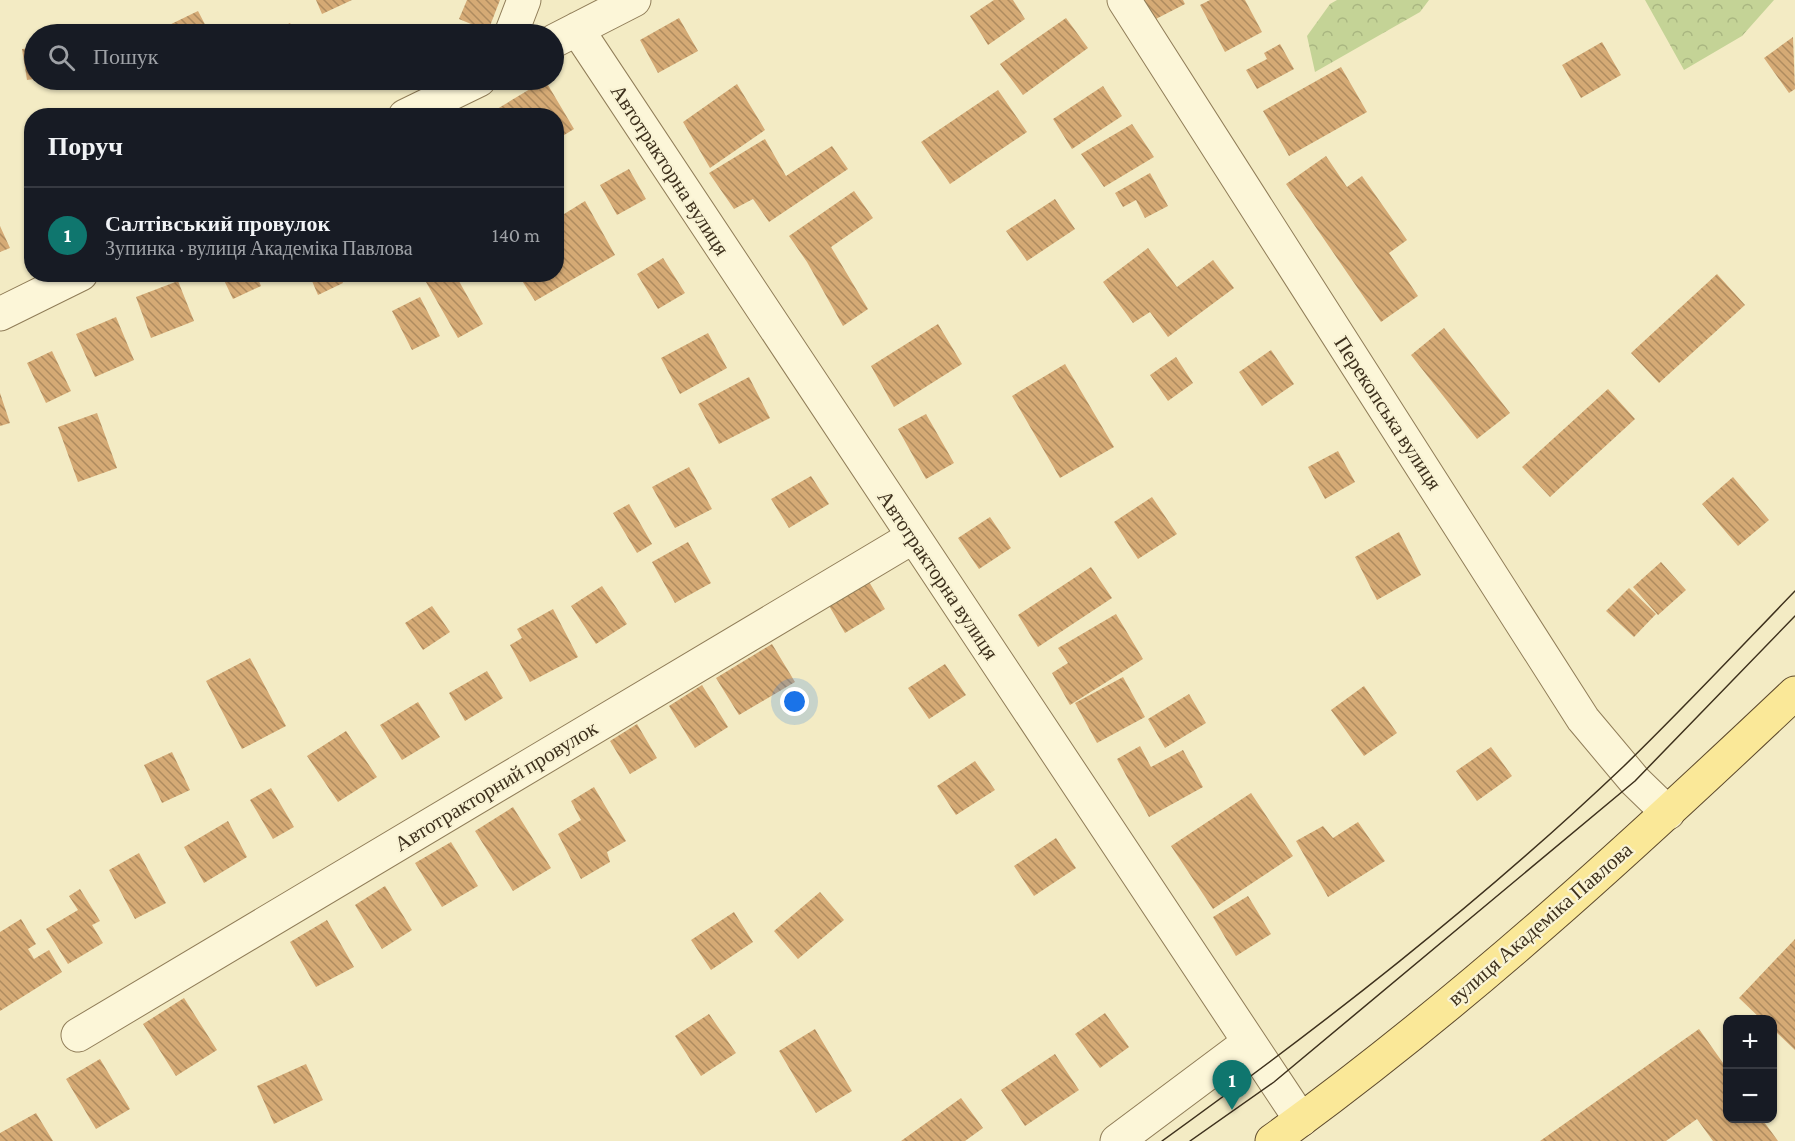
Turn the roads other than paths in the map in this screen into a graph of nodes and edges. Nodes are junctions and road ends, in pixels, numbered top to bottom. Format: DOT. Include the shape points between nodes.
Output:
graph roads {
  1 [pos="524,0"];
  2 [pos="634,0"];
  3 [pos="1124,0"];
  4 [pos="516,24"];
  5 [pos="565,35"];
  6 [pos="458,90"];
  7 [pos="421,108"];
  8 [pos="65,282"];
  9 [pos="0,314"];
  10 [pos="913,537"];
  11 [pos="1795,693"];
  12 [pos="1668,813"];
  13 [pos="78,1035"];
  14 [pos="1248,1042"];
  15 [pos="1301,1120"];
  16 [pos="1117,1141"];
  17 [pos="1272,1141"];
  1 -- 4 [label="street"];
  2 -- 5 [label="street"];
  3 -- 12 [label="street, Перекопська вулиця" via="1583,719 1635,781"];
  5 -- 10 [label="street, Автотракторна вулиця"];
  6 -- 7 [label="street"];
  8 -- 9 [label="street"];
  10 -- 13 [label="street, Автотракторний провулок"];
  10 -- 14 [label="street, Автотракторна вулиця"];
  11 -- 12 [label="main road, вулиця Академіка Павлова"];
  12 -- 15 [label="main road, вулиця Академіка Павлова" via="1502,961"];
  14 -- 15 [label="street, Автотракторна вулиця"];
  14 -- 16 [label="street"];
  15 -- 17 [label="main road, вулиця Академіка Павлова"];
}
